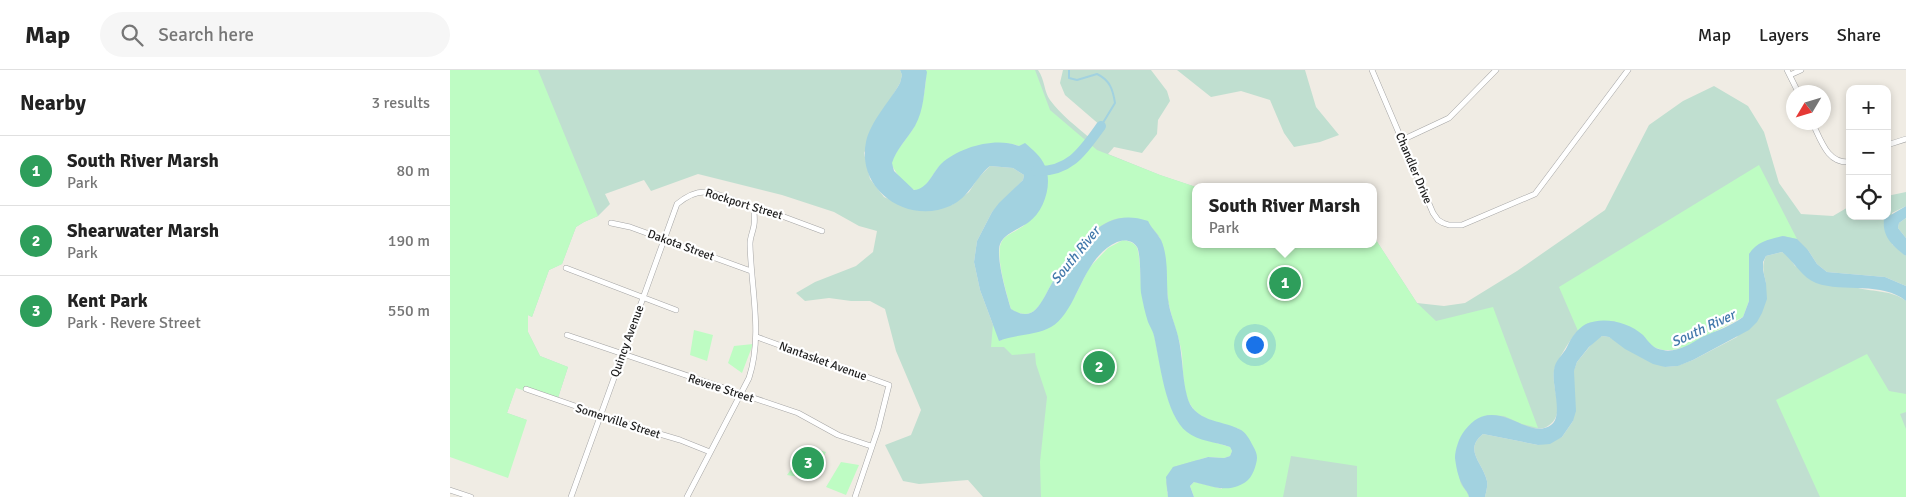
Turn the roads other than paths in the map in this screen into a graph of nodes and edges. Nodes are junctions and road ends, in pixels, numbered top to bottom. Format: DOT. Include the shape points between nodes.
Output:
graph roads {
  1 [pos="1372,70"];
  2 [pos="1496,70"];
  3 [pos="1628,70"];
  4 [pos="1801,70"];
  5 [pos="1788,73"];
  6 [pos="1794,85"];
  7 [pos="1816,130"];
  8 [pos="1402,140"];
  9 [pos="1906,140"];
  10 [pos="1891,144"];
  11 [pos="1846,162"];
  12 [pos="693,192"];
  13 [pos="754,210"];
  14 [pos="611,223"];
  15 [pos="822,231"];
  16 [pos="664,239"];
  17 [pos="566,268"];
  18 [pos="751,271"];
  19 [pos="643,297"];
  20 [pos="676,310"];
  21 [pos="567,335"];
  22 [pos="757,337"];
  23 [pos="623,354"];
  24 [pos="526,389"];
  25 [pos="740,394"];
  26 [pos="599,415"];
  27 [pos="871,446"];
  28 [pos="710,452"];
  29 [pos="450,490"];
  30 [pos="471,497"];
  31 [pos="571,497"];
  32 [pos="687,497"];
  33 [pos="855,497"];
  1 -- 8 [label="street, Chandler Drive"];
  2 -- 8 [label="street" via="1449,118"];
  3 -- 8 [label="street, Chandler Drive" via="1537,192 1462,225 1449,225 1435,217"];
  4 -- 5 [label="street"];
  5 -- 6 [label="street"];
  7 -- 11 [label="street" via="1831,157"];
  9 -- 10 [label="street"];
  12 -- 13 [label="street, Rockport Street" via="712,192"];
  12 -- 16 [label="street, Quincy Avenue" via="677,204"];
  13 -- 15 [label="street, Rockport Street" via="771,212"];
  13 -- 18 [label="street" via="750,237"];
  14 -- 16 [label="street, Dakota Street"];
  16 -- 18 [label="street, Dakota Street"];
  16 -- 19 [label="street, Quincy Avenue"];
  17 -- 19 [label="street"];
  18 -- 22 [label="street"];
  19 -- 20 [label="street"];
  19 -- 23 [label="street, Quincy Avenue"];
  21 -- 23 [label="street, Revere Street"];
  22 -- 25 [label="street" via="752,370"];
  22 -- 27 [label="street, Nantasket Avenue" via="889,386"];
  23 -- 25 [label="street, Revere Street"];
  23 -- 26 [label="street, Quincy Avenue"];
  24 -- 26 [label="street, Somerville Street"];
  25 -- 27 [label="street, Revere Street" via="798,413 838,435"];
  25 -- 28 [label="street"];
  26 -- 28 [label="street, Somerville Street"];
  26 -- 31 [label="street, Quincy Avenue"];
  27 -- 33 [label="street"];
  28 -- 32 [label="street"];
  29 -- 30 [label="street"];
}
